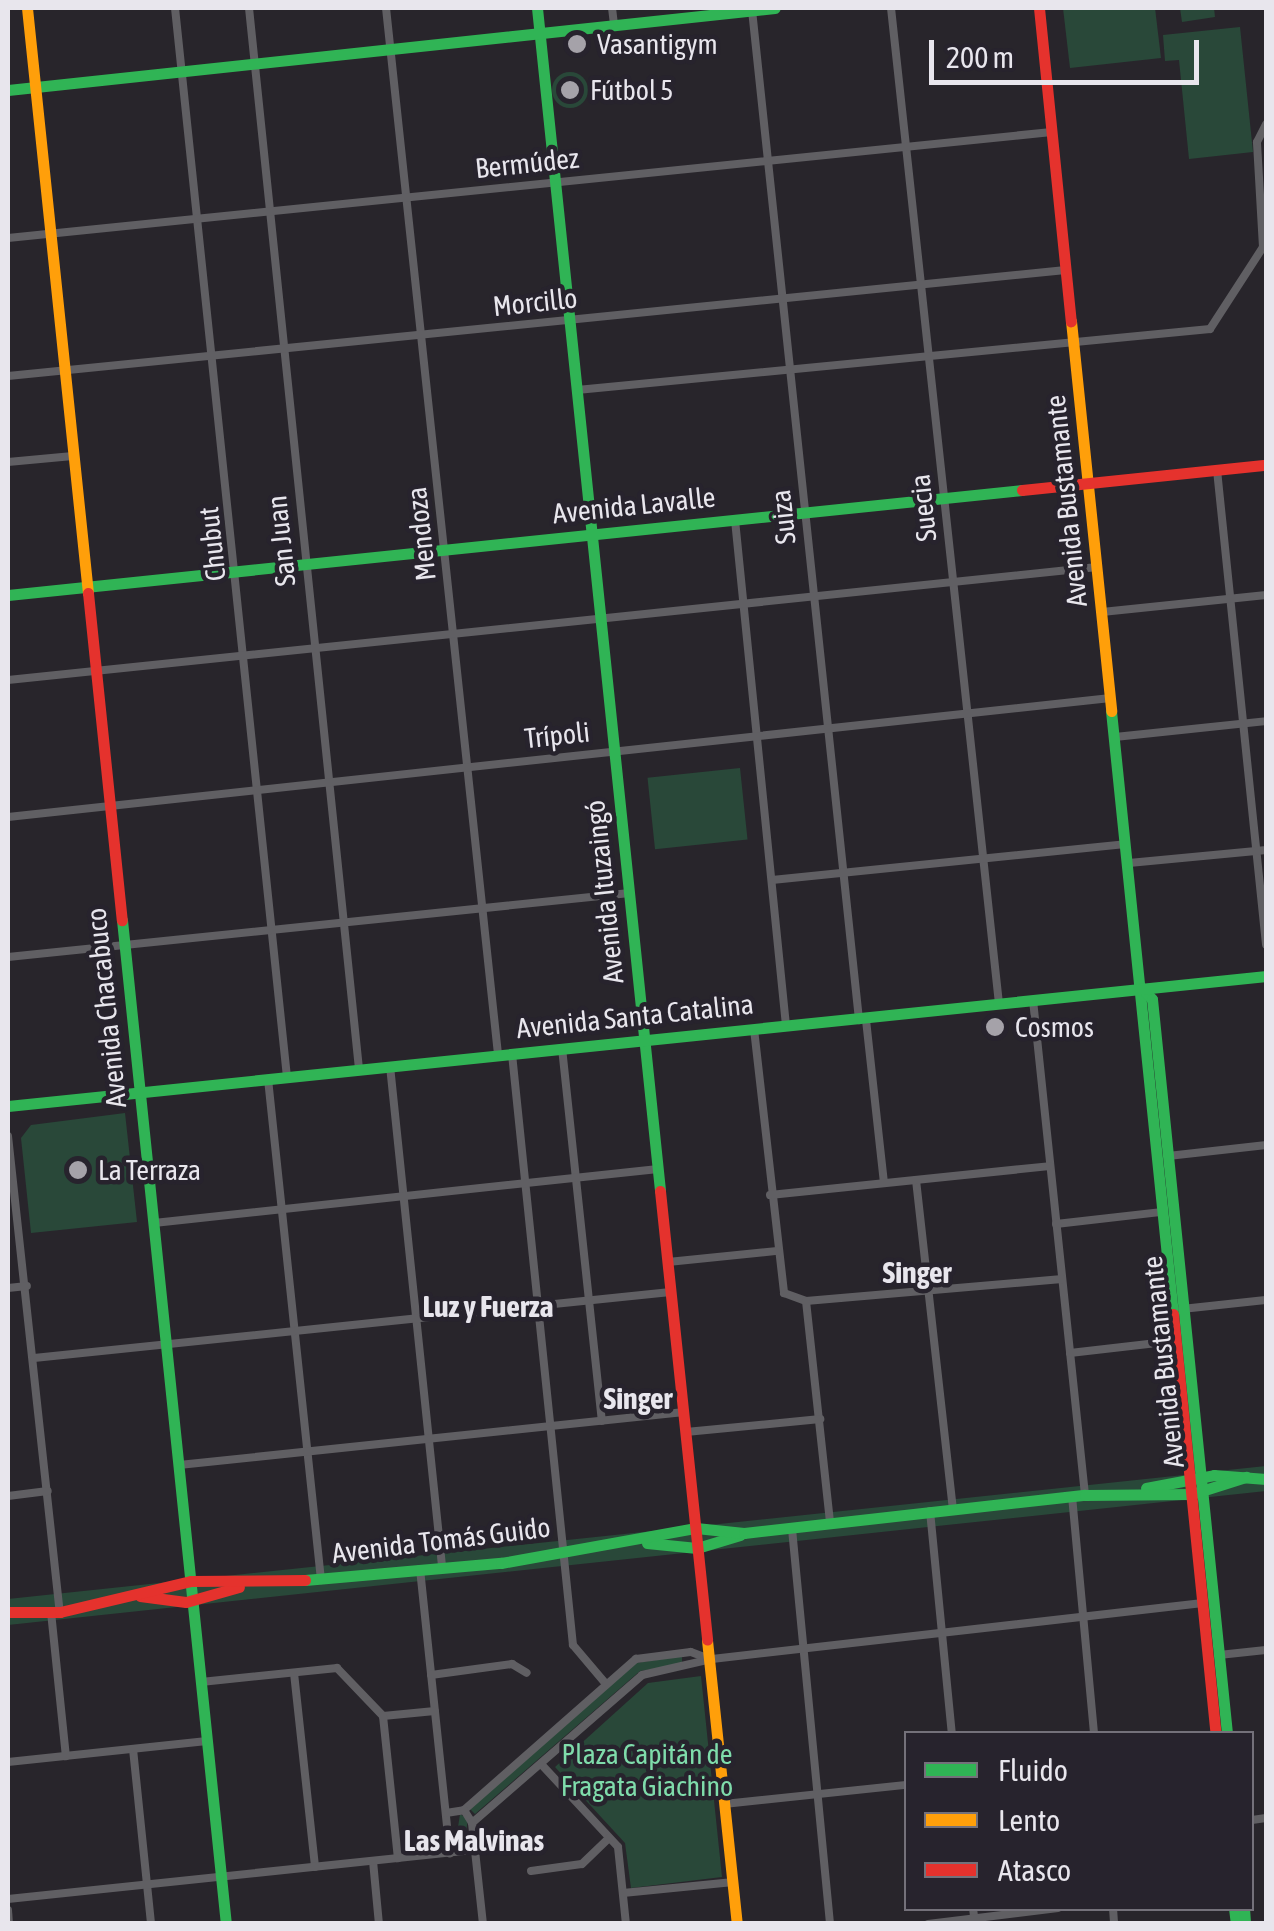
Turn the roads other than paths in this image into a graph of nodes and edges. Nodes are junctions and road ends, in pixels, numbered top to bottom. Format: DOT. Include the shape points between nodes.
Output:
graph roads {
  1 [pos="28,8"];
  2 [pos="175,8"];
  3 [pos="249,8"];
  4 [pos="386,8"];
  5 [pos="536,8"];
  6 [pos="612,8"];
  7 [pos="776,8"];
  8 [pos="891,8"];
  9 [pos="1039,8"];
  10 [pos="752,10"];
  11 [pos="713,11"];
  12 [pos="614,25"];
  13 [pos="539,34"];
  14 [pos="389,50"];
  15 [pos="254,64"];
  16 [pos="181,71"];
  17 [pos="35,88"];
  18 [pos="8,90"];
  19 [pos="1266,124"];
  20 [pos="1052,132"];
  21 [pos="906,147"];
  22 [pos="768,161"];
  23 [pos="555,182"];
  24 [pos="406,198"];
  25 [pos="268,212"];
  26 [pos="199,219"];
  27 [pos="50,234"];
  28 [pos="8,238"];
  29 [pos="1066,270"];
  30 [pos="921,285"];
  31 [pos="782,300"];
  32 [pos="569,321"];
  33 [pos="422,337"];
  34 [pos="1074,342"];
  35 [pos="284,351"];
  36 [pos="929,355"];
  37 [pos="214,358"];
  38 [pos="789,368"];
  39 [pos="64,370"];
  40 [pos="8,376"];
  41 [pos="577,390"];
  42 [pos="73,456"];
  43 [pos="8,462"];
  44 [pos="1266,465"];
  45 [pos="1217,470"];
  46 [pos="1089,483"];
  47 [pos="944,498"];
  48 [pos="805,513"];
  49 [pos="735,520"];
  50 [pos="592,535"];
  51 [pos="446,550"];
  52 [pos="306,564"];
  53 [pos="1098,567"];
  54 [pos="237,572"];
  55 [pos="954,582"];
  56 [pos="88,587"];
  57 [pos="8,595"];
  58 [pos="1266,595"];
  59 [pos="814,596"];
  60 [pos="1230,599"];
  61 [pos="744,604"];
  62 [pos="1102,612"];
  63 [pos="601,618"];
  64 [pos="454,634"];
  65 [pos="315,648"];
  66 [pos="246,655"];
  67 [pos="96,671"];
  68 [pos="8,680"];
  69 [pos="1112,698"];
  70 [pos="968,714"];
  71 [pos="1266,722"];
  72 [pos="1244,724"];
  73 [pos="828,729"];
  74 [pos="758,736"];
  75 [pos="1116,737"];
  76 [pos="615,752"];
  77 [pos="468,768"];
  78 [pos="329,782"];
  79 [pos="259,790"];
  80 [pos="111,806"];
  81 [pos="8,817"];
  82 [pos="1127,844"];
  83 [pos="1262,850"];
  84 [pos="984,859"];
  85 [pos="1130,864"];
  86 [pos="843,873"];
  87 [pos="772,880"];
  88 [pos="630,893"];
  89 [pos="483,908"];
  90 [pos="344,922"];
  91 [pos="272,930"];
  92 [pos="1266,944"];
  93 [pos="125,945"];
  94 [pos="8,957"];
  95 [pos="1266,976"];
  96 [pos="1142,988"];
  97 [pos="1033,1000"];
  98 [pos="1000,1003"];
  99 [pos="862,1020"];
  100 [pos="786,1026"];
  101 [pos="754,1028"];
  102 [pos="645,1040"];
  103 [pos="1151,1046"];
  104 [pos="562,1048"];
  105 [pos="505,1054"];
  106 [pos="390,1066"];
  107 [pos="359,1070"];
  108 [pos="287,1077"];
  109 [pos="268,1079"];
  110 [pos="141,1092"];
  111 [pos="8,1106"];
  112 [pos="8,1136"];
  113 [pos="1266,1145"];
  114 [pos="1168,1156"];
  115 [pos="1049,1166"];
  116 [pos="658,1168"];
  117 [pos="576,1177"];
  118 [pos="916,1180"];
  119 [pos="884,1182"];
  120 [pos="525,1184"];
  121 [pos="770,1195"];
  122 [pos="403,1196"];
  123 [pos="280,1209"];
  124 [pos="1162,1212"];
  125 [pos="154,1223"];
  126 [pos="1056,1224"];
  127 [pos="777,1251"];
  128 [pos="668,1262"];
  129 [pos="1062,1279"];
  130 [pos="26,1286"];
  131 [pos="8,1288"];
  132 [pos="930,1290"];
  133 [pos="671,1292"];
  134 [pos="589,1300"];
  135 [pos="1266,1300"];
  136 [pos="806,1301"];
  137 [pos="538,1306"];
  138 [pos="1182,1309"];
  139 [pos="416,1318"];
  140 [pos="294,1331"];
  141 [pos="1174,1341"];
  142 [pos="166,1344"];
  143 [pos="1070,1353"];
  144 [pos="34,1358"];
  145 [pos="684,1412"];
  146 [pos="820,1419"];
  147 [pos="602,1421"];
  148 [pos="551,1426"];
  149 [pos="686,1432"];
  150 [pos="428,1439"];
  151 [pos="307,1452"];
  152 [pos="179,1465"];
  153 [pos="1195,1476"];
  154 [pos="1246,1477"];
  155 [pos="1266,1479"];
  156 [pos="1142,1490"];
  157 [pos="48,1491"];
  158 [pos="1197,1494"];
  159 [pos="1079,1495"];
  160 [pos="8,1496"];
  161 [pos="952,1509"];
  162 [pos="930,1511"];
  163 [pos="830,1523"];
  164 [pos="696,1528"];
  165 [pos="792,1529"];
  166 [pos="744,1533"];
  167 [pos="644,1542"];
  168 [pos="698,1548"];
  169 [pos="564,1549"];
  170 [pos="442,1566"];
  171 [pos="420,1569"];
  172 [pos="321,1580"];
  173 [pos="191,1581"];
  174 [pos="243,1585"];
  175 [pos="138,1596"];
  176 [pos="193,1601"];
  177 [pos="1203,1603"];
  178 [pos="8,1612"];
  179 [pos="55,1612"];
  180 [pos="1084,1616"];
  181 [pos="944,1632"];
  182 [pos="804,1650"];
  183 [pos="1266,1650"];
  184 [pos="1219,1655"];
  185 [pos="709,1659"];
  186 [pos="294,1673"];
  187 [pos="527,1673"];
  188 [pos="431,1675"];
  189 [pos="201,1682"];
  190 [pos="606,1684"];
  191 [pos="435,1711"];
  192 [pos="383,1716"];
  193 [pos="952,1731"];
  194 [pos="1094,1731"];
  195 [pos="1216,1731"];
  196 [pos="1227,1731"];
  197 [pos="208,1741"];
  198 [pos="133,1749"];
  199 [pos="66,1756"];
  200 [pos="8,1762"];
  201 [pos="540,1764"];
  202 [pos="904,1785"];
  203 [pos="818,1794"];
  204 [pos="724,1804"];
  205 [pos="446,1814"];
  206 [pos="468,1815"];
  207 [pos="609,1838"];
  208 [pos="475,1850"];
  209 [pos="450,1852"];
  210 [pos="398,1858"];
  211 [pos="372,1861"];
  212 [pos="314,1867"];
  213 [pos="531,1871"];
  214 [pos="221,1877"];
  215 [pos="733,1882"];
  216 [pos="147,1884"];
  217 [pos="623,1893"];
  218 [pos="8,1899"];
  219 [pos="8,1910"];
  220 [pos="1030,1911"];
  221 [pos="975,1917"];
  222 [pos="9,1924"];
  223 [pos="151,1924"];
  224 [pos="226,1924"];
  225 [pos="379,1924"];
  226 [pos="483,1924"];
  227 [pos="626,1924"];
  228 [pos="738,1924"];
  229 [pos="830,1924"];
  230 [pos="928,1924"];
  1 -- 17 [label="main road, Avenida Chacabuco"];
  2 -- 16 [label="street, Chubut"];
  3 -- 15 [label="street, San Juan"];
  4 -- 14 [label="street, Mendoza"];
  5 -- 13 [label="main road, Avenida Ituzaingó"];
  6 -- 12 [label="street"];
  7 -- 10 [label="main road"];
  8 -- 21 [label="street, Suecia"];
  9 -- 20 [label="main road, Avenida Bustamante"];
  10 -- 11 [label="main road"];
  10 -- 22 [label="street, Suiza"];
  11 -- 12 [label="main road"];
  12 -- 13 [label="main road"];
  13 -- 14 [label="main road"];
  13 -- 23 [label="main road, Avenida Ituzaingó"];
  14 -- 15 [label="main road"];
  14 -- 24 [label="street, Mendoza"];
  15 -- 16 [label="main road"];
  15 -- 25 [label="street, San Juan"];
  16 -- 17 [label="main road"];
  16 -- 26 [label="street, Chubut"];
  17 -- 18 [label="main road"];
  17 -- 27 [label="main road, Avenida Chacabuco"];
  19 -- 34 [label="street" via="1257,142 1263,247 1210,329"];
  20 -- 21 [label="street, Bermúdez"];
  20 -- 29 [label="main road, Avenida Bustamante"];
  21 -- 22 [label="street, Bermúdez"];
  21 -- 30 [label="street, Suecia"];
  22 -- 23 [label="street, Bermúdez"];
  22 -- 31 [label="street, Suiza"];
  23 -- 24 [label="street, Bermúdez"];
  23 -- 32 [label="main road, Avenida Ituzaingó"];
  24 -- 25 [label="street, Bermúdez"];
  24 -- 33 [label="street, Mendoza"];
  25 -- 26 [label="street, Bermúdez"];
  25 -- 35 [label="street, San Juan"];
  26 -- 27 [label="street, Bermúdez"];
  26 -- 37 [label="street, Chubut"];
  27 -- 28 [label="street, Bermúdez"];
  27 -- 39 [label="main road, Avenida Chacabuco"];
  29 -- 30 [label="street, Morcillo"];
  29 -- 34 [label="main road, Avenida Bustamante"];
  30 -- 31 [label="street, Morcillo"];
  30 -- 36 [label="street, Suecia"];
  31 -- 32 [label="street, Morcillo"];
  31 -- 38 [label="street, Suiza"];
  32 -- 33 [label="street, Morcillo"];
  32 -- 41 [label="main road, Avenida Ituzaingó"];
  33 -- 35 [label="street, Morcillo"];
  33 -- 51 [label="street, Mendoza"];
  34 -- 36 [label="street"];
  34 -- 46 [label="main road, Avenida Bustamante"];
  35 -- 37 [label="street, Morcillo"];
  35 -- 52 [label="street, San Juan"];
  36 -- 38 [label="street"];
  36 -- 47 [label="street, Suecia"];
  37 -- 39 [label="street, Morcillo"];
  37 -- 54 [label="street, Chubut"];
  38 -- 41 [label="street"];
  38 -- 48 [label="street, Suiza"];
  39 -- 40 [label="street, Morcillo"];
  39 -- 42 [label="main road, Avenida Chacabuco"];
  41 -- 50 [label="main road, Avenida Ituzaingó"];
  42 -- 43 [label="street"];
  42 -- 56 [label="main road, Avenida Chacabuco"];
  44 -- 45 [label="main road, Avenida Lavalle"];
  45 -- 46 [label="main road, Avenida Lavalle"];
  45 -- 60 [label="street"];
  46 -- 47 [label="main road, Avenida Lavalle"];
  46 -- 53 [label="main road, Avenida Bustamante"];
  47 -- 48 [label="main road, Avenida Lavalle"];
  47 -- 55 [label="street, Suecia"];
  48 -- 49 [label="main road, Avenida Lavalle"];
  48 -- 59 [label="street, Suiza"];
  49 -- 50 [label="main road, Avenida Lavalle"];
  49 -- 61 [label="street"];
  50 -- 51 [label="main road, Avenida Lavalle"];
  50 -- 63 [label="main road, Avenida Ituzaingó"];
  51 -- 52 [label="main road, Avenida Lavalle"];
  51 -- 64 [label="street, Mendoza"];
  52 -- 54 [label="main road, Avenida Lavalle"];
  52 -- 65 [label="street, San Juan"];
  53 -- 55 [label="street"];
  53 -- 62 [label="main road, Avenida Bustamante"];
  54 -- 56 [label="main road, Avenida Lavalle"];
  54 -- 66 [label="street, Chubut"];
  55 -- 59 [label="street"];
  55 -- 70 [label="street, Suecia"];
  56 -- 57 [label="main road, Avenida Lavalle"];
  56 -- 67 [label="main road, Avenida Chacabuco"];
  58 -- 60 [label="street"];
  59 -- 61 [label="street"];
  59 -- 73 [label="street, Suiza"];
  60 -- 62 [label="street"];
  60 -- 72 [label="street"];
  61 -- 63 [label="street"];
  61 -- 74 [label="street"];
  62 -- 69 [label="main road, Avenida Bustamante"];
  63 -- 64 [label="street"];
  63 -- 76 [label="main road, Avenida Ituzaingó"];
  64 -- 65 [label="street"];
  64 -- 77 [label="street, Mendoza"];
  65 -- 66 [label="street"];
  65 -- 78 [label="street, San Juan"];
  66 -- 67 [label="street"];
  66 -- 79 [label="street, Chubut"];
  67 -- 68 [label="street"];
  67 -- 80 [label="main road, Avenida Chacabuco"];
  69 -- 70 [label="street, Trípoli"];
  69 -- 75 [label="main road, Avenida Bustamante"];
  70 -- 73 [label="street, Trípoli"];
  70 -- 84 [label="street, Suecia"];
  71 -- 72 [label="street"];
  72 -- 75 [label="street"];
  72 -- 83 [label="street"];
  73 -- 74 [label="street, Trípoli"];
  73 -- 86 [label="street, Suiza"];
  74 -- 76 [label="street, Trípoli"];
  74 -- 87 [label="street"];
  75 -- 82 [label="main road, Avenida Bustamante"];
  76 -- 77 [label="street, Trípoli"];
  76 -- 88 [label="main road, Avenida Ituzaingó"];
  77 -- 78 [label="street, Trípoli"];
  77 -- 89 [label="street, Mendoza"];
  78 -- 79 [label="street, Trípoli"];
  78 -- 90 [label="street, San Juan"];
  79 -- 80 [label="street, Trípoli"];
  79 -- 91 [label="street, Chubut"];
  80 -- 81 [label="street, Trípoli"];
  80 -- 93 [label="main road, Avenida Chacabuco"];
  82 -- 84 [label="street"];
  82 -- 85 [label="main road, Avenida Bustamante"];
  83 -- 85 [label="street"];
  83 -- 92 [label="street"];
  84 -- 86 [label="street"];
  84 -- 98 [label="street, Suecia"];
  85 -- 96 [label="main road, Avenida Bustamante"];
  86 -- 87 [label="street"];
  86 -- 99 [label="street, Suiza"];
  87 -- 100 [label="street"];
  88 -- 89 [label="street"];
  88 -- 102 [label="main road, Avenida Ituzaingó"];
  89 -- 90 [label="street"];
  89 -- 105 [label="street, Mendoza"];
  90 -- 91 [label="street"];
  90 -- 107 [label="street, San Juan"];
  91 -- 93 [label="street"];
  91 -- 108 [label="street, Chubut"];
  93 -- 94 [label="street"];
  93 -- 110 [label="main road, Avenida Chacabuco"];
  95 -- 96 [label="main road, Avenida Santa Catalina"];
  96 -- 97 [label="main road, Avenida Santa Catalina"];
  96 -- 103 [label="main road, Avenida Bustamante"];
  97 -- 98 [label="main road, Avenida Santa Catalina"];
  97 -- 115 [label="street"];
  98 -- 99 [label="main road, Avenida Santa Catalina"];
  99 -- 100 [label="main road, Avenida Santa Catalina"];
  99 -- 119 [label="street, Suiza"];
  100 -- 101 [label="main road, Avenida Santa Catalina"];
  101 -- 102 [label="main road, Avenida Santa Catalina"];
  101 -- 121 [label="street"];
  102 -- 104 [label="main road, Avenida Santa Catalina"];
  102 -- 116 [label="main road, Avenida Ituzaingó"];
  103 -- 114 [label="main road, Avenida Bustamante"];
  103 -- 124 [label="main road, Avenida Bustamante"];
  104 -- 105 [label="main road, Avenida Santa Catalina"];
  104 -- 117 [label="street"];
  105 -- 106 [label="main road, Avenida Santa Catalina"];
  105 -- 120 [label="street, Mendoza"];
  106 -- 107 [label="main road, Avenida Santa Catalina"];
  106 -- 122 [label="street"];
  107 -- 108 [label="main road, Avenida Santa Catalina"];
  108 -- 109 [label="main road, Avenida Santa Catalina"];
  109 -- 110 [label="main road, Avenida Santa Catalina"];
  109 -- 123 [label="street"];
  110 -- 111 [label="main road, Avenida Santa Catalina"];
  110 -- 125 [label="main road, Avenida Chacabuco"];
  112 -- 130 [label="street"];
  113 -- 114 [label="street"];
  114 -- 138 [label="main road, Avenida Bustamante"];
  115 -- 118 [label="street"];
  115 -- 126 [label="street"];
  116 -- 117 [label="street"];
  116 -- 128 [label="main road, Avenida Ituzaingó"];
  117 -- 120 [label="street"];
  117 -- 134 [label="street"];
  118 -- 119 [label="street"];
  118 -- 132 [label="street"];
  119 -- 121 [label="street"];
  120 -- 122 [label="street"];
  120 -- 137 [label="street, Mendoza"];
  121 -- 127 [label="street"];
  122 -- 123 [label="street"];
  122 -- 139 [label="street"];
  123 -- 125 [label="street"];
  123 -- 140 [label="street"];
  124 -- 126 [label="street"];
  124 -- 141 [label="main road, Avenida Bustamante"];
  125 -- 142 [label="main road, Avenida Chacabuco"];
  126 -- 129 [label="street"];
  127 -- 128 [label="street"];
  127 -- 136 [label="street" via="784,1292"];
  128 -- 133 [label="main road, Avenida Ituzaingó"];
  129 -- 132 [label="street"];
  129 -- 143 [label="street"];
  130 -- 131 [label="street"];
  130 -- 144 [label="street"];
  132 -- 136 [label="street"];
  132 -- 161 [label="street"];
  133 -- 134 [label="street"];
  133 -- 145 [label="main road, Avenida Ituzaingó"];
  134 -- 137 [label="street"];
  134 -- 147 [label="street"];
  135 -- 138 [label="street"];
  136 -- 146 [label="street"];
  137 -- 139 [label="street"];
  137 -- 148 [label="street, Mendoza"];
  138 -- 153 [label="main road, Avenida Bustamante"];
  139 -- 140 [label="street"];
  139 -- 150 [label="street"];
  140 -- 142 [label="street"];
  140 -- 151 [label="street"];
  141 -- 143 [label="street"];
  141 -- 153 [label="main road, Avenida Bustamante"];
  142 -- 144 [label="street"];
  142 -- 152 [label="main road, Avenida Chacabuco"];
  143 -- 159 [label="street"];
  144 -- 157 [label="street"];
  145 -- 147 [label="street"];
  145 -- 149 [label="main road, Avenida Ituzaingó"];
  146 -- 149 [label="street"];
  146 -- 163 [label="street"];
  147 -- 148 [label="street"];
  148 -- 150 [label="street"];
  148 -- 169 [label="street, Mendoza"];
  149 -- 164 [label="main road, Avenida Ituzaingó"];
  150 -- 151 [label="street"];
  150 -- 170 [label="street"];
  151 -- 152 [label="street"];
  151 -- 172 [label="street"];
  152 -- 173 [label="main road, Avenida Chacabuco"];
  153 -- 154 [label="main road, Avenida Tomás Guido"];
  153 -- 156 [label="main road, Avenida Tomás Guido"];
  153 -- 158 [label="main road, Avenida Bustamante"];
  154 -- 155 [label="main road, Avenida Tomás Guido"];
  154 -- 158 [label="main road, Avenida Tomás Guido"];
  156 -- 158 [label="main road, Avenida Tomás Guido"];
  156 -- 159 [label="main road, Avenida Tomás Guido"];
  157 -- 160 [label="street"];
  157 -- 179 [label="street"];
  158 -- 177 [label="main road, Avenida Bustamante"];
  158 -- 184 [label="main road, Avenida Bustamante"];
  159 -- 161 [label="main road, Avenida Tomás Guido"];
  159 -- 180 [label="street"];
  161 -- 162 [label="main road, Avenida Tomás Guido"];
  162 -- 163 [label="main road, Avenida Tomás Guido"];
  162 -- 181 [label="street"];
  163 -- 165 [label="main road, Avenida Tomás Guido"];
  164 -- 166 [label="main road, Avenida Tomás Guido"];
  164 -- 167 [label="main road, Avenida Tomás Guido"];
  164 -- 168 [label="main road, Avenida Ituzaingó"];
  165 -- 166 [label="main road, Avenida Tomás Guido"];
  165 -- 182 [label="street"];
  166 -- 168 [label="main road, Avenida Tomás Guido"];
  167 -- 168 [label="main road, Avenida Tomás Guido"];
  167 -- 169 [label="main road, Avenida Tomás Guido"];
  168 -- 185 [label="main road, Avenida Ituzaingó"];
  169 -- 170 [label="main road, Avenida Tomás Guido"];
  169 -- 190 [label="street, Mendoza" via="573,1644"];
  170 -- 171 [label="main road, Avenida Tomás Guido"];
  171 -- 172 [label="main road, Avenida Tomás Guido"];
  171 -- 188 [label="street"];
  172 -- 174 [label="main road, Avenida Tomás Guido"];
  173 -- 174 [label="main road, Avenida Tomás Guido"];
  173 -- 175 [label="main road, Avenida Tomás Guido"];
  173 -- 176 [label="main road, Avenida Chacabuco"];
  174 -- 176 [label="main road, Avenida Tomás Guido"];
  175 -- 176 [label="main road, Avenida Tomás Guido"];
  175 -- 179 [label="main road, Avenida Tomás Guido"];
  176 -- 189 [label="main road, Avenida Chacabuco"];
  177 -- 180 [label="street"];
  177 -- 195 [label="main road, Avenida Bustamante"];
  178 -- 179 [label="main road, Avenida Tomás Guido"];
  179 -- 199 [label="street"];
  180 -- 181 [label="street"];
  180 -- 194 [label="street"];
  181 -- 182 [label="street"];
  181 -- 193 [label="street"];
  182 -- 185 [label="street"];
  182 -- 203 [label="street"];
  183 -- 184 [label="street"];
  184 -- 196 [label="main road, Avenida Bustamante"];
  185 -- 190 [label="street" via="690,1652 636,1660"];
  185 -- 201 [label="street" via="642,1675"];
  185 -- 204 [label="main road, Avenida Ituzaingó"];
  186 -- 189 [label="street"];
  186 -- 192 [label="street" via="337,1668"];
  186 -- 212 [label="street"];
  187 -- 188 [label="street" via="512,1664"];
  188 -- 191 [label="street"];
  189 -- 197 [label="main road, Avenida Chacabuco"];
  190 -- 206 [label="street"];
  191 -- 192 [label="street"];
  191 -- 205 [label="street"];
  192 -- 210 [label="street"];
  197 -- 198 [label="street"];
  197 -- 214 [label="main road, Avenida Chacabuco"];
  198 -- 199 [label="street"];
  198 -- 216 [label="street"];
  199 -- 200 [label="street"];
  201 -- 206 [label="street"];
  201 -- 207 [label="street"];
  202 -- 203 [label="street"];
  203 -- 204 [label="street"];
  203 -- 229 [label="street"];
  204 -- 215 [label="main road, Avenida Ituzaingó"];
  205 -- 206 [label="street"];
  205 -- 209 [label="street"];
  206 -- 208 [label="street"];
  207 -- 213 [label="street" via="582,1864"];
  207 -- 217 [label="street"];
  208 -- 209 [label="street"];
  208 -- 226 [label="street"];
  209 -- 210 [label="street"];
  210 -- 211 [label="street"];
  211 -- 212 [label="street"];
  211 -- 225 [label="street"];
  212 -- 214 [label="street"];
  214 -- 216 [label="street"];
  214 -- 224 [label="main road, Avenida Chacabuco"];
  215 -- 217 [label="street"];
  215 -- 228 [label="main road, Avenida Ituzaingó"];
  216 -- 218 [label="street"];
  216 -- 223 [label="street"];
  217 -- 227 [label="street"];
  219 -- 222 [label="street"];
  220 -- 221 [label="street"];
  221 -- 230 [label="street"];
}
